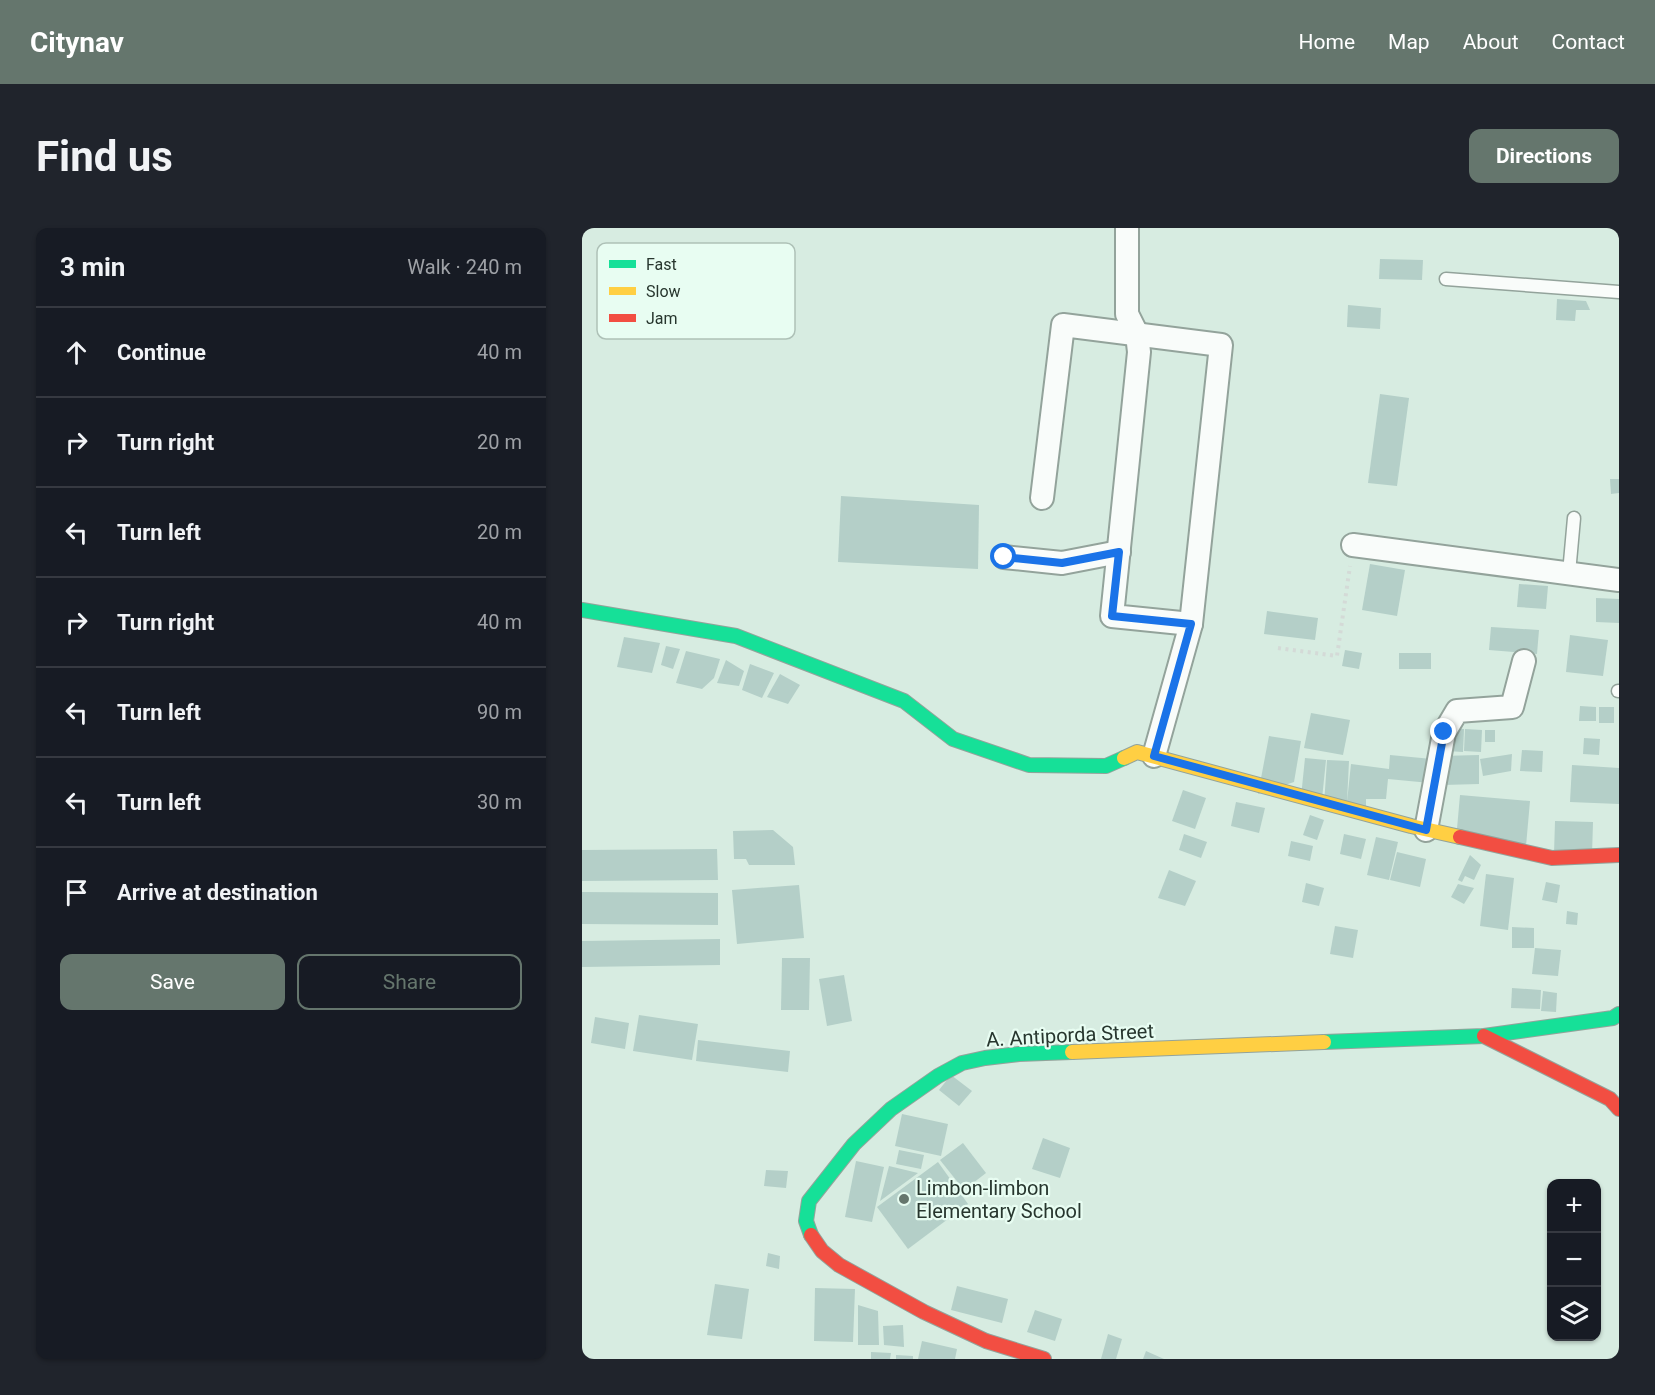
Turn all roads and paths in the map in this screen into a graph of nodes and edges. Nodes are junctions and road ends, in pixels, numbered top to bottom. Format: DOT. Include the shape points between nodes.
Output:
graph roads {
  1 [pos="1127,228"];
  2 [pos="1446,279"];
  3 [pos="1619,292"];
  4 [pos="1137,334"];
  5 [pos="1042,498"];
  6 [pos="1574,518"];
  7 [pos="1353,545"];
  8 [pos="1119,552"];
  9 [pos="1004,557"];
  10 [pos="1569,573"];
  11 [pos="1619,580"];
  12 [pos="582,610"];
  13 [pos="1191,624"];
  14 [pos="1278,648"];
  15 [pos="1524,661"];
  16 [pos="1154,756"];
  17 [pos="1426,830"];
  18 [pos="1619,855"];
  19 [pos="1619,1014"];
  20 [pos="1484,1036"];
  21 [pos="1619,1109"];
  22 [pos="1044,1359"];
  1 -- 4 [label="street" via="1127,314"];
  2 -- 3 [label="lane"];
  4 -- 5 [label="street" via="1063,325"];
  4 -- 8 [label="street" via="1139,352"];
  4 -- 13 [label="street" via="1221,345"];
  6 -- 10 [label="lane"];
  7 -- 10 [label="street"];
  7 -- 14 [label="path" via="1337,656"];
  8 -- 9 [label="street" via="1062,563"];
  8 -- 13 [label="street" via="1112,616"];
  10 -- 11 [label="street"];
  12 -- 16 [label="street" via="736,636 904,701 953,739 1029,765 1106,766 1137,752"];
  13 -- 16 [label="street"];
  15 -- 17 [label="street" via="1512,707 1458,711 1444,732"];
  16 -- 17 [label="street"];
  17 -- 18 [label="street" via="1552,858"];
  19 -- 20 [label="street, A. Antiporda Street"];
  20 -- 21 [label="street" via="1610,1099"];
  20 -- 22 [label="street, A. Antiporda Street" via="984,1058 948,1069 891,1109 854,1144 809,1201 805,1210 810,1236 840,1265 913,1306 980,1339"];
}
